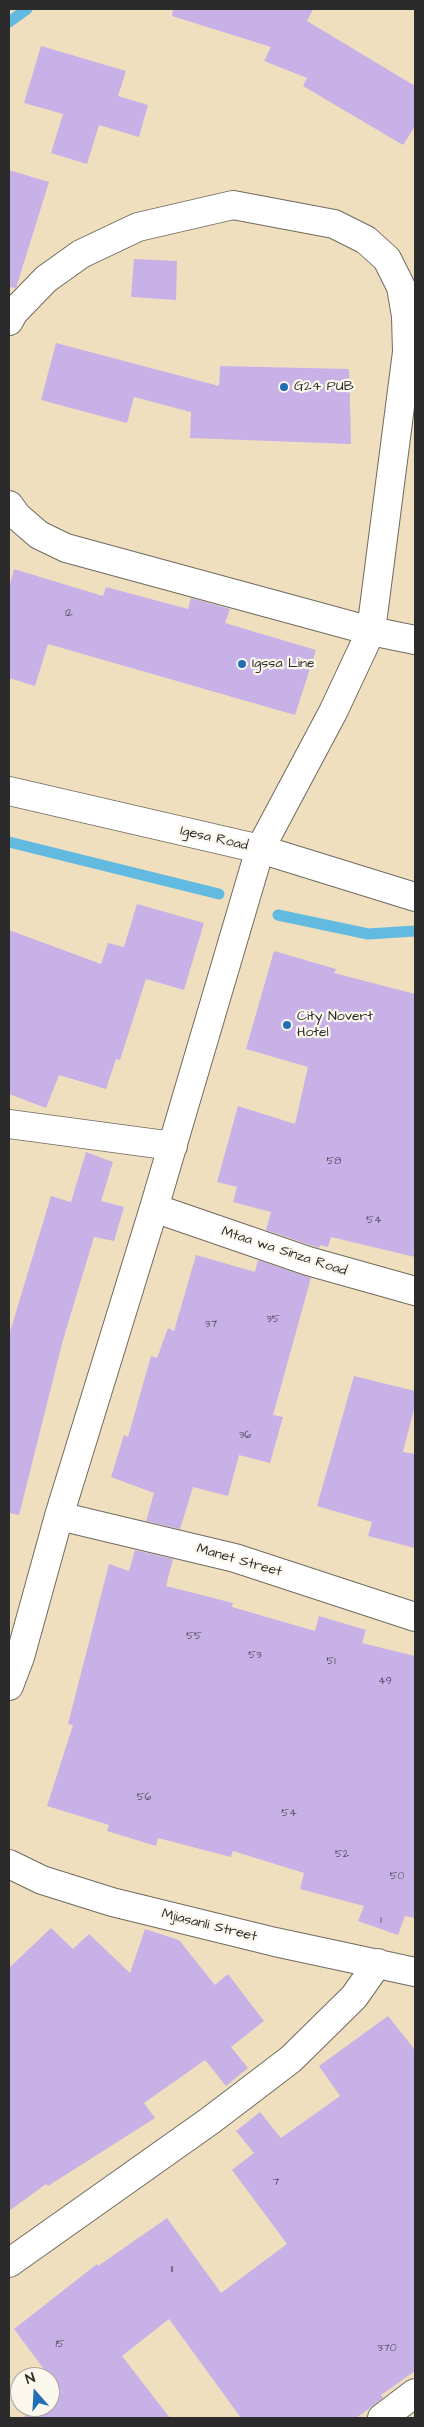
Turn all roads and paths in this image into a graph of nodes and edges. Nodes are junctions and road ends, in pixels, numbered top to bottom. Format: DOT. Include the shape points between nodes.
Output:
graph roads {
  1 [pos="9,321"];
  2 [pos="9,505"];
  3 [pos="371,631"];
  4 [pos="415,640"];
  5 [pos="9,791"];
  6 [pos="260,849"];
  7 [pos="415,898"];
  8 [pos="9,1124"];
  9 [pos="173,1146"];
  10 [pos="154,1208"];
  11 [pos="415,1291"];
  12 [pos="59,1516"];
  13 [pos="415,1617"];
  14 [pos="9,1686"];
  15 [pos="9,1864"];
  16 [pos="378,1963"];
  17 [pos="415,1972"];
  18 [pos="9,2263"];
  19 [pos="415,2393"];
  20 [pos="382,2418"];
  1 -- 3 [label="street" via="46,279 81,254 138,227 195,212 233,205 334,224 366,240 387,259 401,287 407,352"];
  2 -- 3 [label="street" via="39,535 66,548"];
  3 -- 4 [label="street"];
  3 -- 6 [label="street" via="333,712"];
  5 -- 6 [label="street, Igesa Road"];
  6 -- 7 [label="street, Igesa Road"];
  6 -- 9 [label="street"];
  8 -- 9 [label="street"];
  9 -- 10 [label="street"];
  10 -- 11 [label="street, Mtaa wa Sinza Road" via="308,1261"];
  10 -- 12 [label="street"];
  12 -- 13 [label="street, Manet Street" via="236,1558"];
  12 -- 14 [label="street"];
  15 -- 16 [label="street, Mjiasanli Street" via="42,1880 112,1902 275,1942"];
  16 -- 17 [label="street, Mjiasanli Street"];
  16 -- 18 [label="street" via="354,1997 290,2059 211,2120"];
  19 -- 20 [label="street"];
}
